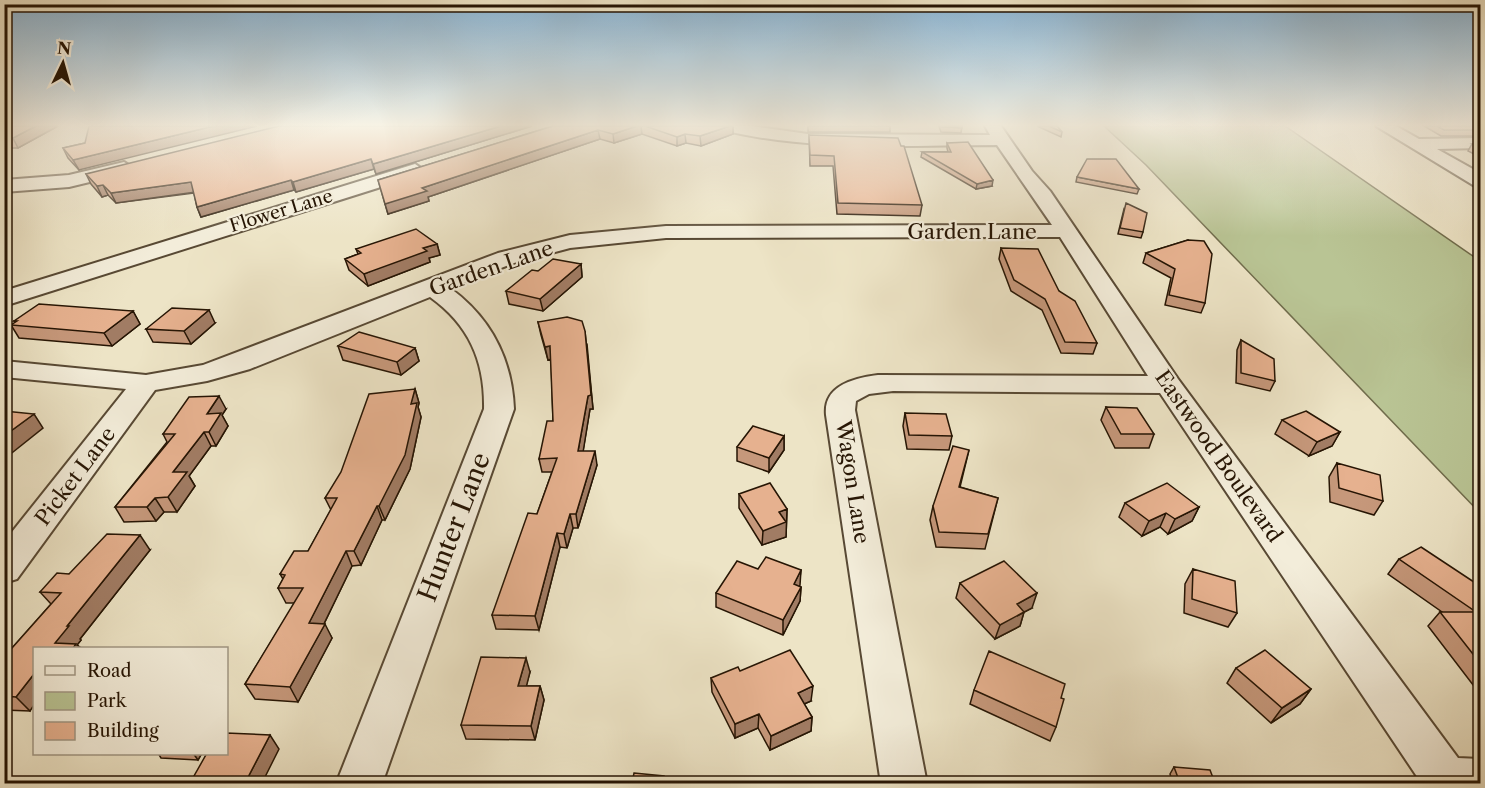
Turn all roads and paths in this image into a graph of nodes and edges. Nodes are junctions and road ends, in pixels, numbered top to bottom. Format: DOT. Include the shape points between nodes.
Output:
graph roads {
  1 [pos="145,163"];
  2 [pos="1018,163"];
  3 [pos="1448,163"];
  4 [pos="431,165"];
  5 [pos="1480,181"];
  6 [pos="4,186"];
  7 [pos="1065,231"];
  8 [pos="432,287"];
  9 [pos="4,299"];
  10 [pos="4,369"];
  11 [pos="146,383"];
  12 [pos="1168,385"];
  13 [pos="4,569"];
  14 [pos="1459,782"];
  15 [pos="358,783"];
  16 [pos="904,783"];
  1 -- 6 [label="street" via="69,181"];
  2 -- 7 [label="street, Eastwood Boulevard"];
  3 -- 5 [label="street"];
  4 -- 9 [label="street, Flower Lane"];
  7 -- 8 [label="street, Garden Lane" via="617,235 506,258"];
  7 -- 12 [label="street, Eastwood Boulevard"];
  8 -- 11 [label="street, Garden Lane" via="240,363"];
  8 -- 15 [label="street, Hunter Lane" via="455,302 493,353 500,409"];
  10 -- 11 [label="street, Garden Lane"];
  11 -- 13 [label="street, Picket Lane"];
  12 -- 14 [label="street, Eastwood Boulevard"];
  12 -- 16 [label="street, Wagon Lane" via="894,383 861,387 845,397 840,407 843,427"];
}
